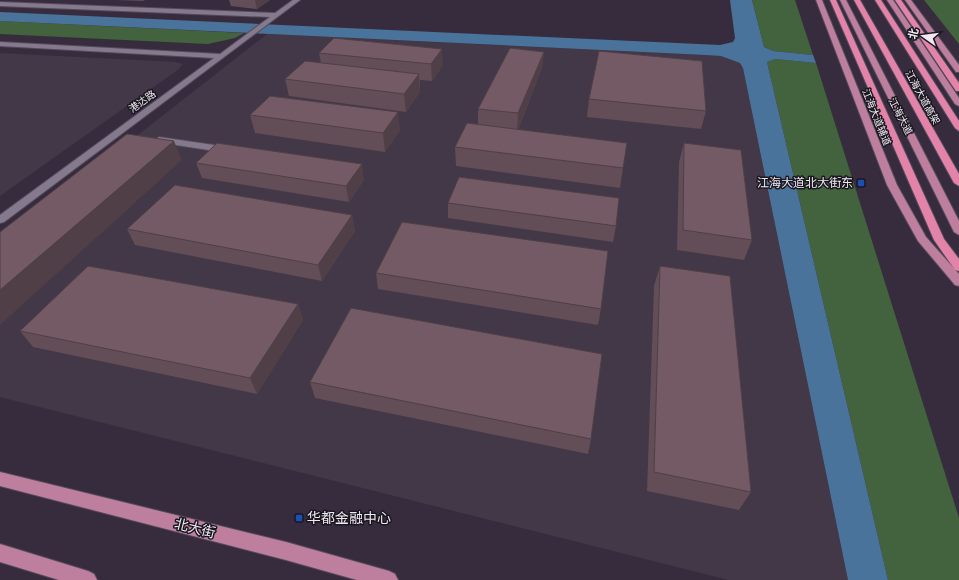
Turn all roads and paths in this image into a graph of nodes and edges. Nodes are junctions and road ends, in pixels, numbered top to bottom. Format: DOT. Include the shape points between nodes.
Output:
graph roads {
  1 [pos="298,0"];
  2 [pos="819,0"];
  3 [pos="833,0"];
  4 [pos="843,0"];
  5 [pos="857,0"];
  6 [pos="878,0"];
  7 [pos="890,0"];
  8 [pos="898,0"];
  9 [pos="908,0"];
  10 [pos="0,4"];
  11 [pos="277,16"];
  12 [pos="0,44"];
  13 [pos="223,56"];
  14 [pos="959,70"];
  15 [pos="959,89"];
  16 [pos="959,104"];
  17 [pos="959,128"];
  18 [pos="115,134"];
  19 [pos="130,137"];
  20 [pos="146,139"];
  21 [pos="239,151"];
  22 [pos="959,183"];
  23 [pos="0,220"];
  24 [pos="959,232"];
  25 [pos="959,267"];
  26 [pos="959,282"];
  27 [pos="0,479"];
  28 [pos="0,553"];
  29 [pos="88,580"];
  30 [pos="390,580"];
  1 -- 11 [label="street, 港达路"];
  2 -- 26 [label="main road, 江海大道辅道" via="892,185 922,239"];
  3 -- 25 [label="highway" via="939,240"];
  4 -- 24 [label="main road, 江海大道"];
  5 -- 22 [label="highway, 江海大道高架"];
  6 -- 17 [label="highway, 江海大道高架"];
  7 -- 16 [label="main road"];
  8 -- 15 [label="highway"];
  9 -- 14 [label="main road"];
  10 -- 11 [label="street"];
  11 -- 13 [label="street, 港达路"];
  12 -- 13 [label="street"];
  13 -- 18 [label="street, 港达路"];
  18 -- 19 [label="street"];
  18 -- 23 [label="street, 港达路"];
  20 -- 21 [label="street"];
  27 -- 30 [label="main road, 北大街" via="286,551"];
  28 -- 29 [label="main road"];
}
